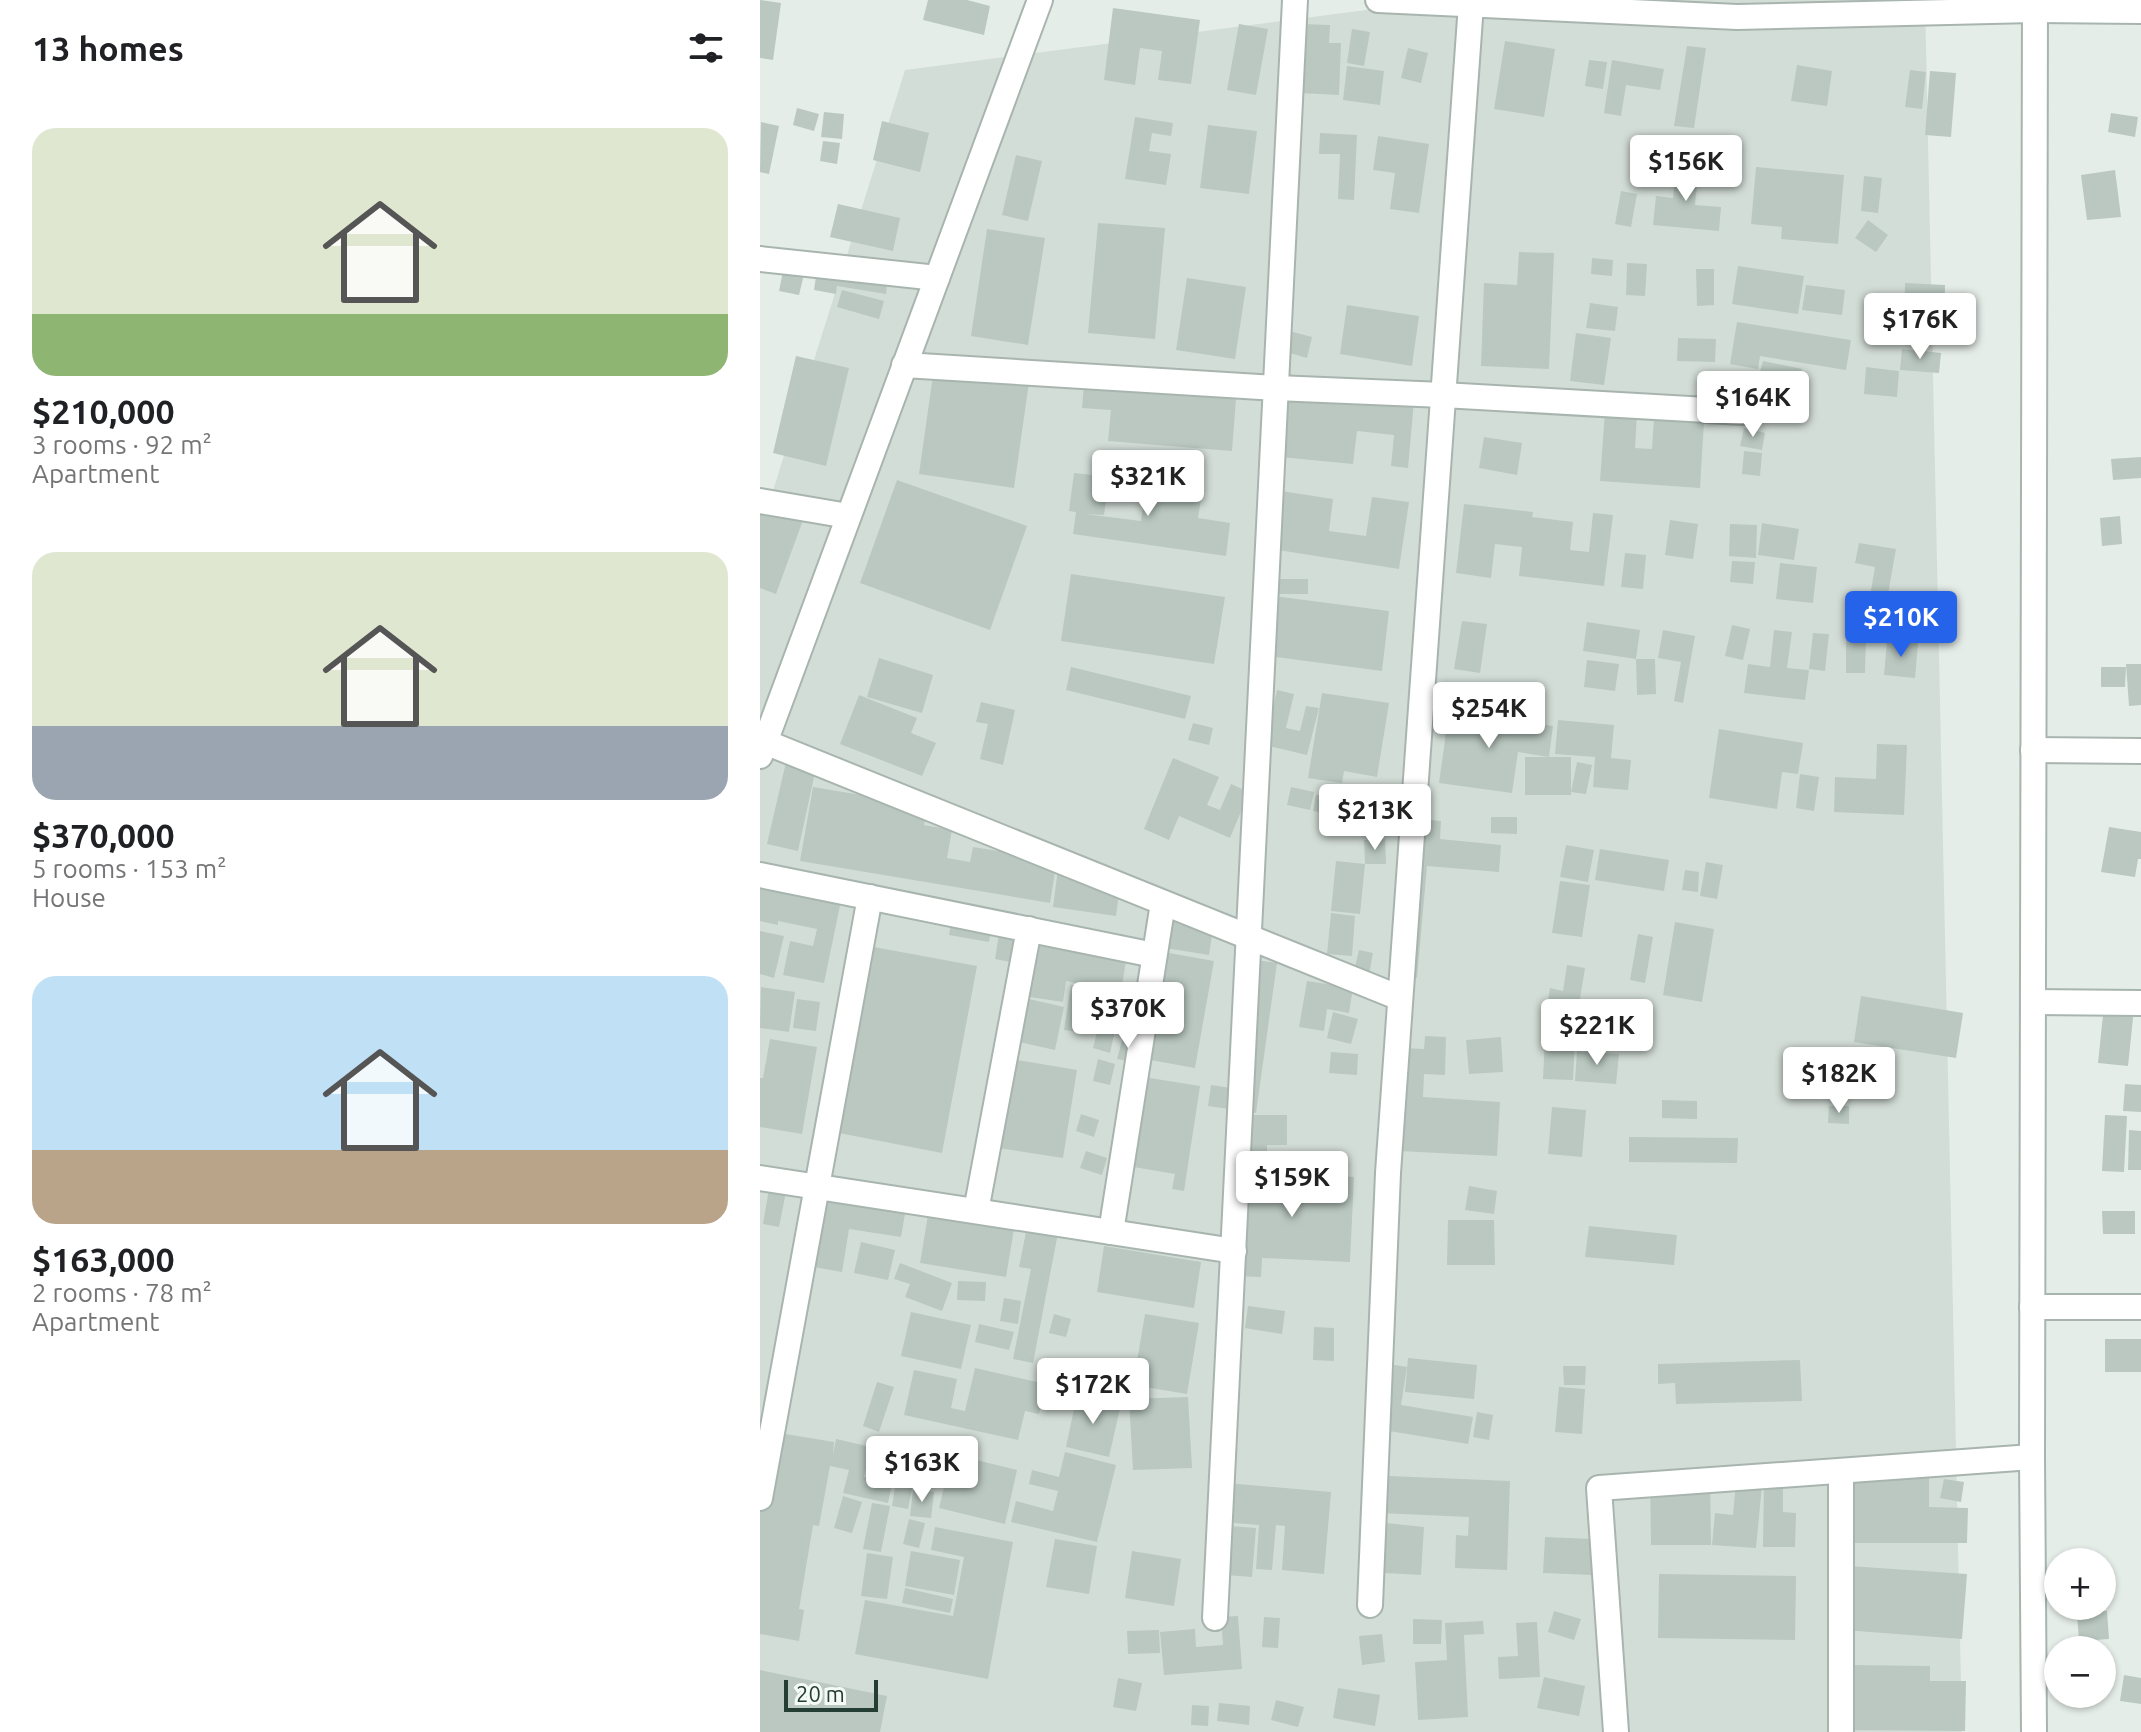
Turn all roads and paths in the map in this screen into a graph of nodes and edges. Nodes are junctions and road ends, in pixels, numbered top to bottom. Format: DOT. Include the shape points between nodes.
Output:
graph roads {
  1 [pos="1040,0"];
  2 [pos="1295,0"];
  3 [pos="1378,0"];
  4 [pos="1471,4"];
  5 [pos="2035,5"];
  6 [pos="1677,7"];
  7 [pos="2141,11"];
  8 [pos="760,259"];
  9 [pos="937,278"];
  10 [pos="904,365"];
  11 [pos="1276,388"];
  12 [pos="1443,395"];
  13 [pos="1742,412"];
  14 [pos="760,501"];
  15 [pos="848,516"];
  16 [pos="763,749"];
  17 [pos="2033,750"];
  18 [pos="2141,751"];
  19 [pos="760,875"];
  20 [pos="870,897"];
  21 [pos="1163,903"];
  22 [pos="1029,929"];
  23 [pos="1249,938"];
  24 [pos="1154,955"];
  25 [pos="1400,998"];
  26 [pos="2033,1002"];
  27 [pos="2141,1003"];
  28 [pos="760,1178"];
  29 [pos="818,1187"];
  30 [pos="976,1211"];
  31 [pos="1111,1232"];
  32 [pos="1234,1251"];
  33 [pos="2032,1307"];
  34 [pos="2141,1307"];
  35 [pos="2032,1457"];
  36 [pos="763,1468"];
  37 [pos="1841,1471"];
  38 [pos="760,1498"];
  39 [pos="1370,1605"];
  40 [pos="1215,1618"];
  41 [pos="1616,1732"];
  42 [pos="1841,1732"];
  43 [pos="2034,1732"];
  1 -- 9 [label="street"];
  2 -- 11 [label="street"];
  3 -- 4 [label="street"];
  4 -- 6 [label="street"];
  4 -- 12 [label="street"];
  5 -- 6 [label="street" via="1737,17"];
  5 -- 7 [label="street"];
  5 -- 17 [label="street"];
  8 -- 9 [label="street"];
  9 -- 10 [label="street"];
  10 -- 11 [label="street"];
  10 -- 15 [label="street"];
  11 -- 12 [label="street"];
  11 -- 23 [label="street"];
  12 -- 13 [label="street"];
  12 -- 25 [label="street"];
  14 -- 15 [label="street"];
  15 -- 16 [label="street"];
  16 -- 21 [label="street"];
  17 -- 18 [label="street"];
  17 -- 26 [label="street"];
  19 -- 20 [label="street"];
  20 -- 22 [label="street"];
  20 -- 29 [label="street"];
  21 -- 23 [label="street"];
  21 -- 24 [label="street"];
  22 -- 24 [label="street"];
  22 -- 30 [label="street"];
  23 -- 25 [label="street"];
  23 -- 32 [label="street"];
  24 -- 31 [label="street"];
  25 -- 39 [label="street"];
  26 -- 27 [label="street"];
  26 -- 33 [label="street"];
  28 -- 29 [label="street"];
  29 -- 30 [label="street"];
  29 -- 36 [label="street"];
  30 -- 31 [label="street"];
  31 -- 32 [label="street"];
  32 -- 40 [label="street"];
  33 -- 34 [label="street"];
  33 -- 35 [label="street"];
  35 -- 37 [label="street"];
  35 -- 43 [label="street"];
  36 -- 38 [label="street"];
  37 -- 41 [label="street" via="1599,1488"];
  37 -- 42 [label="street"];
}
